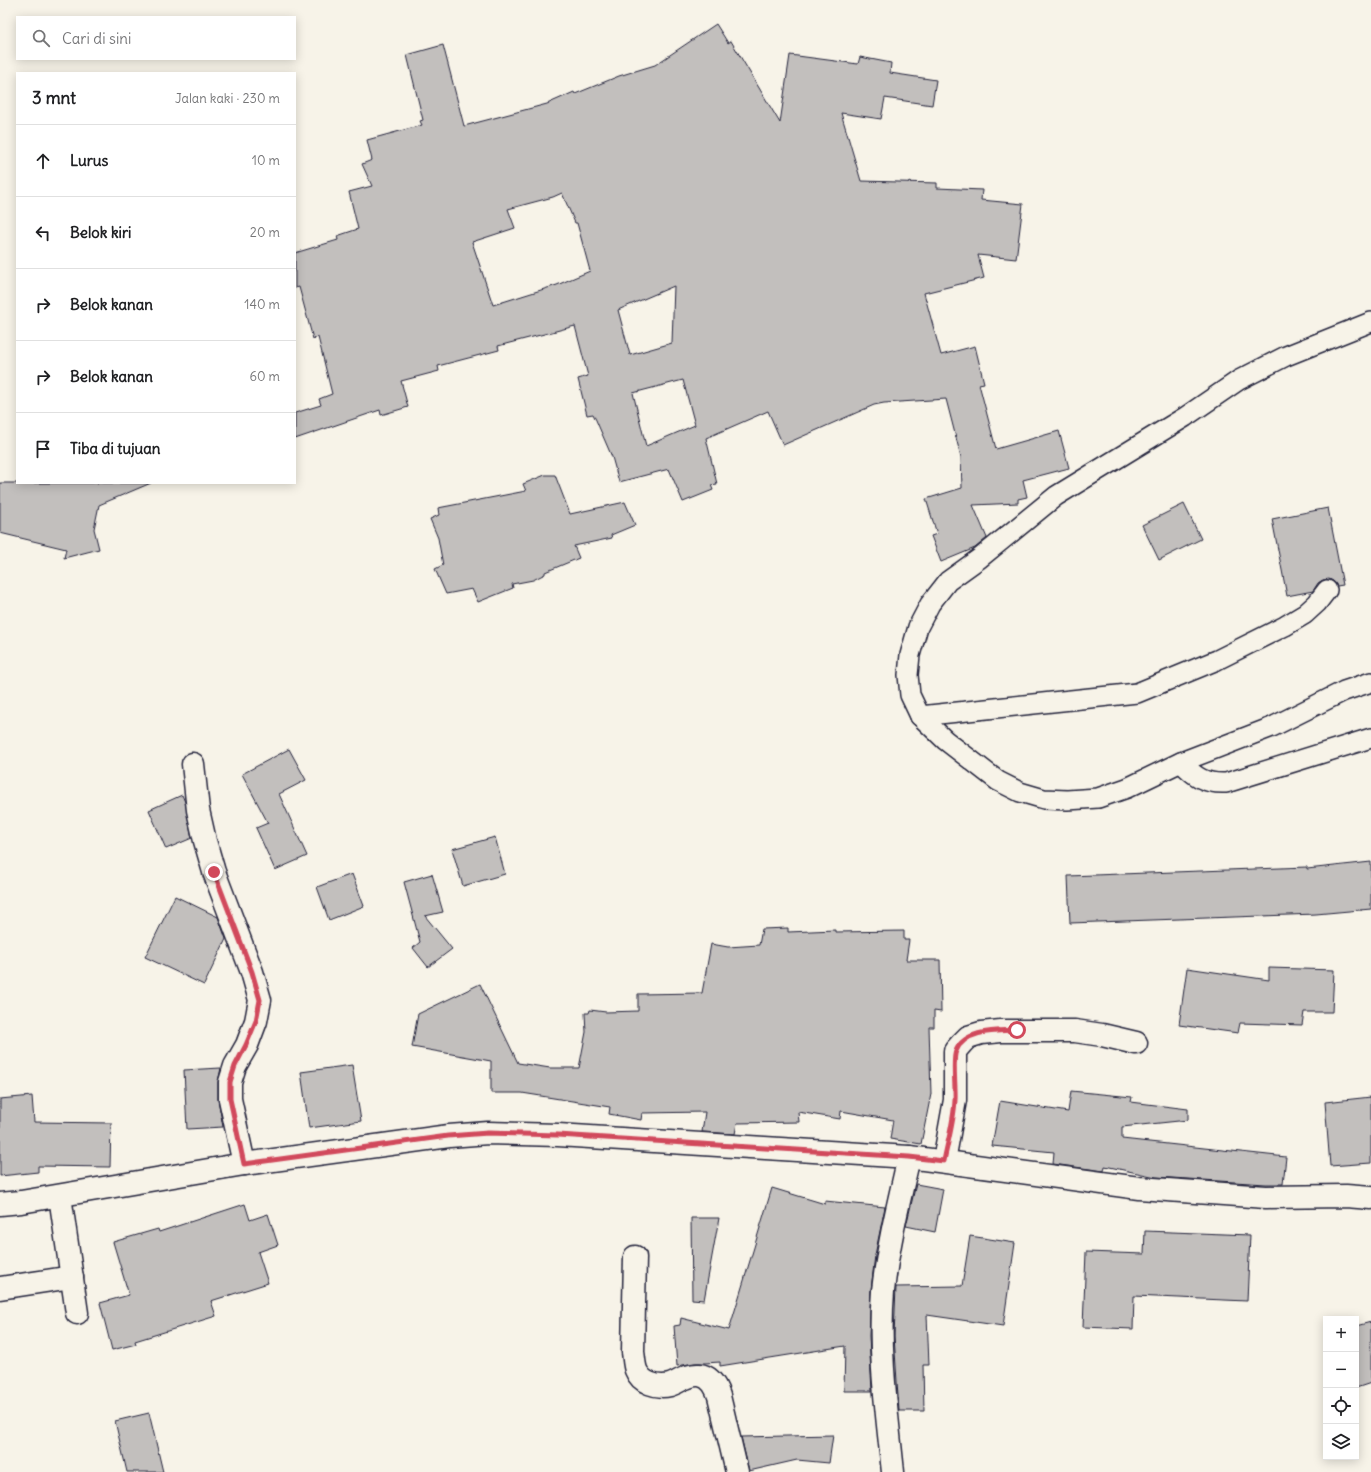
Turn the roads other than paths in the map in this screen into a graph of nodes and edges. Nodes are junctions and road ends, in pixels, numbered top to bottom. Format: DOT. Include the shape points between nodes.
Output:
graph roads {
  1 [pos="1371,322"];
  2 [pos="1327,590"];
  3 [pos="1371,682"];
  4 [pos="920,716"];
  5 [pos="1371,738"];
  6 [pos="1181,762"];
  7 [pos="193,764"];
  8 [pos="1136,1043"];
  9 [pos="909,1157"];
  10 [pos="944,1161"];
  11 [pos="244,1164"];
  12 [pos="60,1196"];
  13 [pos="1371,1198"];
  14 [pos="0,1204"];
  15 [pos="635,1258"];
  16 [pos="72,1277"];
  17 [pos="0,1288"];
  18 [pos="77,1313"];
  19 [pos="737,1472"];
  20 [pos="893,1472"];
  1 -- 4 [label="lane" via="1286,356 1239,380 1185,417 1056,496 948,581 930,604 918,627 910,655 910,696"];
  2 -- 4 [label="lane" via="1305,614 1285,626 1216,660 1137,692"];
  3 -- 6 [label="lane" via="1344,691 1272,727"];
  4 -- 6 [label="lane" via="945,740 998,781 1020,792 1044,799 1098,798 1127,788"];
  5 -- 6 [label="lane" via="1226,783 1216,784 1200,778 1192,774"];
  7 -- 11 [label="street" via="198,810 205,841 260,1000 256,1021 230,1082 230,1099"];
  8 -- 10 [label="street" via="1075,1031 1001,1031 968,1037 955,1051 955,1100"];
  9 -- 10 [label="street"];
  9 -- 11 [label="street" via="488,1133 448,1136"];
  9 -- 20 [label="street" via="896,1213 883,1290 882,1326"];
  10 -- 13 [label="street" via="1139,1188 1266,1197"];
  11 -- 12 [label="street"];
  12 -- 14 [label="street"];
  12 -- 16 [label="street"];
  15 -- 19 [label="street" via="636,1372 648,1383 658,1386 699,1375 711,1381 719,1396"];
  16 -- 17 [label="street"];
  16 -- 18 [label="street"];
}
